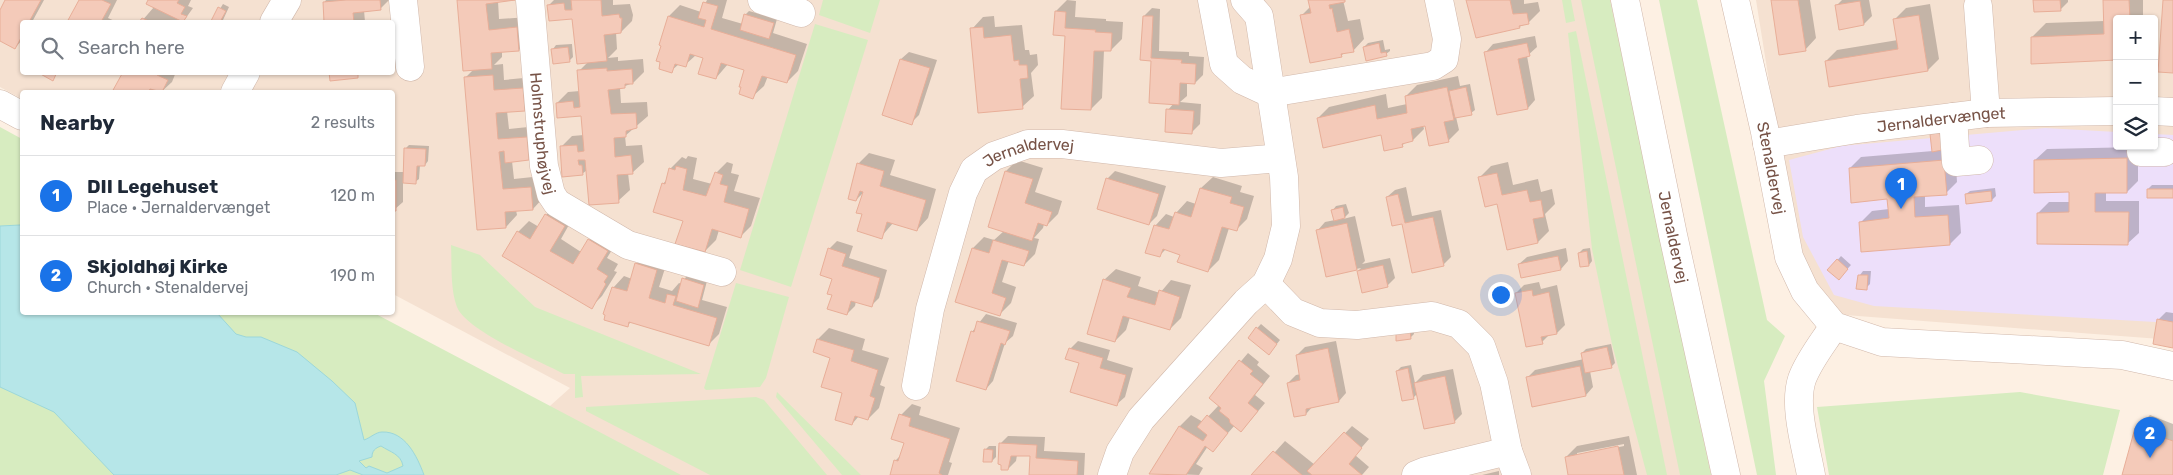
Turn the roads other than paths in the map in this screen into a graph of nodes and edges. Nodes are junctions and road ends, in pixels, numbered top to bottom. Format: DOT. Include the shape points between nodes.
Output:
graph roads {
  1 [pos="287,0"];
  2 [pos="403,0"];
  3 [pos="530,0"];
  4 [pos="762,0"];
  5 [pos="1212,0"];
  6 [pos="1245,0"];
  7 [pos="1439,0"];
  8 [pos="1625,0"];
  9 [pos="1735,0"];
  10 [pos="1978,6"];
  11 [pos="801,13"];
  12 [pos="275,20"];
  13 [pos="410,67"];
  14 [pos="244,75"];
  15 [pos="236,90"];
  16 [pos="1270,93"];
  17 [pos="0,104"];
  18 [pos="2113,111"];
  19 [pos="2158,111"];
  20 [pos="2173,112"];
  21 [pos="1986,113"];
  22 [pos="20,115"];
  23 [pos="1953,116"];
  24 [pos="1767,144"];
  25 [pos="1280,158"];
  26 [pos="1979,160"];
  27 [pos="722,272"];
  28 [pos="1266,284"];
  29 [pos="1834,326"];
  30 [pos="2173,366"];
  31 [pos="916,386"];
  32 [pos="1513,463"];
  33 [pos="1112,475"];
  34 [pos="1416,475"];
  35 [pos="1726,475"];
  36 [pos="1811,475"];
  1 -- 12 [label="street"];
  2 -- 13 [label="street"];
  3 -- 27 [label="street, Holmstruphøjvej" via="544,166 551,194 557,203 628,245"];
  4 -- 11 [label="street"];
  5 -- 16 [label="street" via="1224,64 1242,80"];
  6 -- 16 [label="street" via="1259,16"];
  7 -- 16 [label="street" via="1447,38 1444,58 1433,66"];
  8 -- 35 [label="street, Jernaldervej"];
  9 -- 24 [label="street, Stenaldervej"];
  10 -- 21 [label="street"];
  14 -- 15 [label="street"];
  16 -- 25 [label="street"];
  17 -- 22 [label="street"];
  18 -- 21 [label="street, Jernaldervænget"];
  19 -- 20 [label="street"];
  21 -- 23 [label="street, Jernaldervænget"];
  23 -- 24 [label="street, Jernaldervænget"];
  23 -- 26 [label="street" via="1956,162"];
  24 -- 29 [label="street, Stenaldervej" via="1789,257 1805,291"];
  25 -- 28 [label="street" via="1286,226 1278,259"];
  25 -- 31 [label="street, Jernaldervej" via="1222,163 1062,144 1028,144 994,156 974,170 963,193 930,309"];
  28 -- 32 [label="street" via="1293,312 1320,323 1357,324 1432,316 1459,324 1481,346 1494,384"];
  28 -- 33 [label="street" via="1193,359 1141,419 1120,452"];
  29 -- 30 [label="street" via="1882,342 2122,355"];
  29 -- 36 [label="street" via="1806,370 1800,387 1800,412"];
  32 -- 34 [label="street" via="1426,470"];
}
